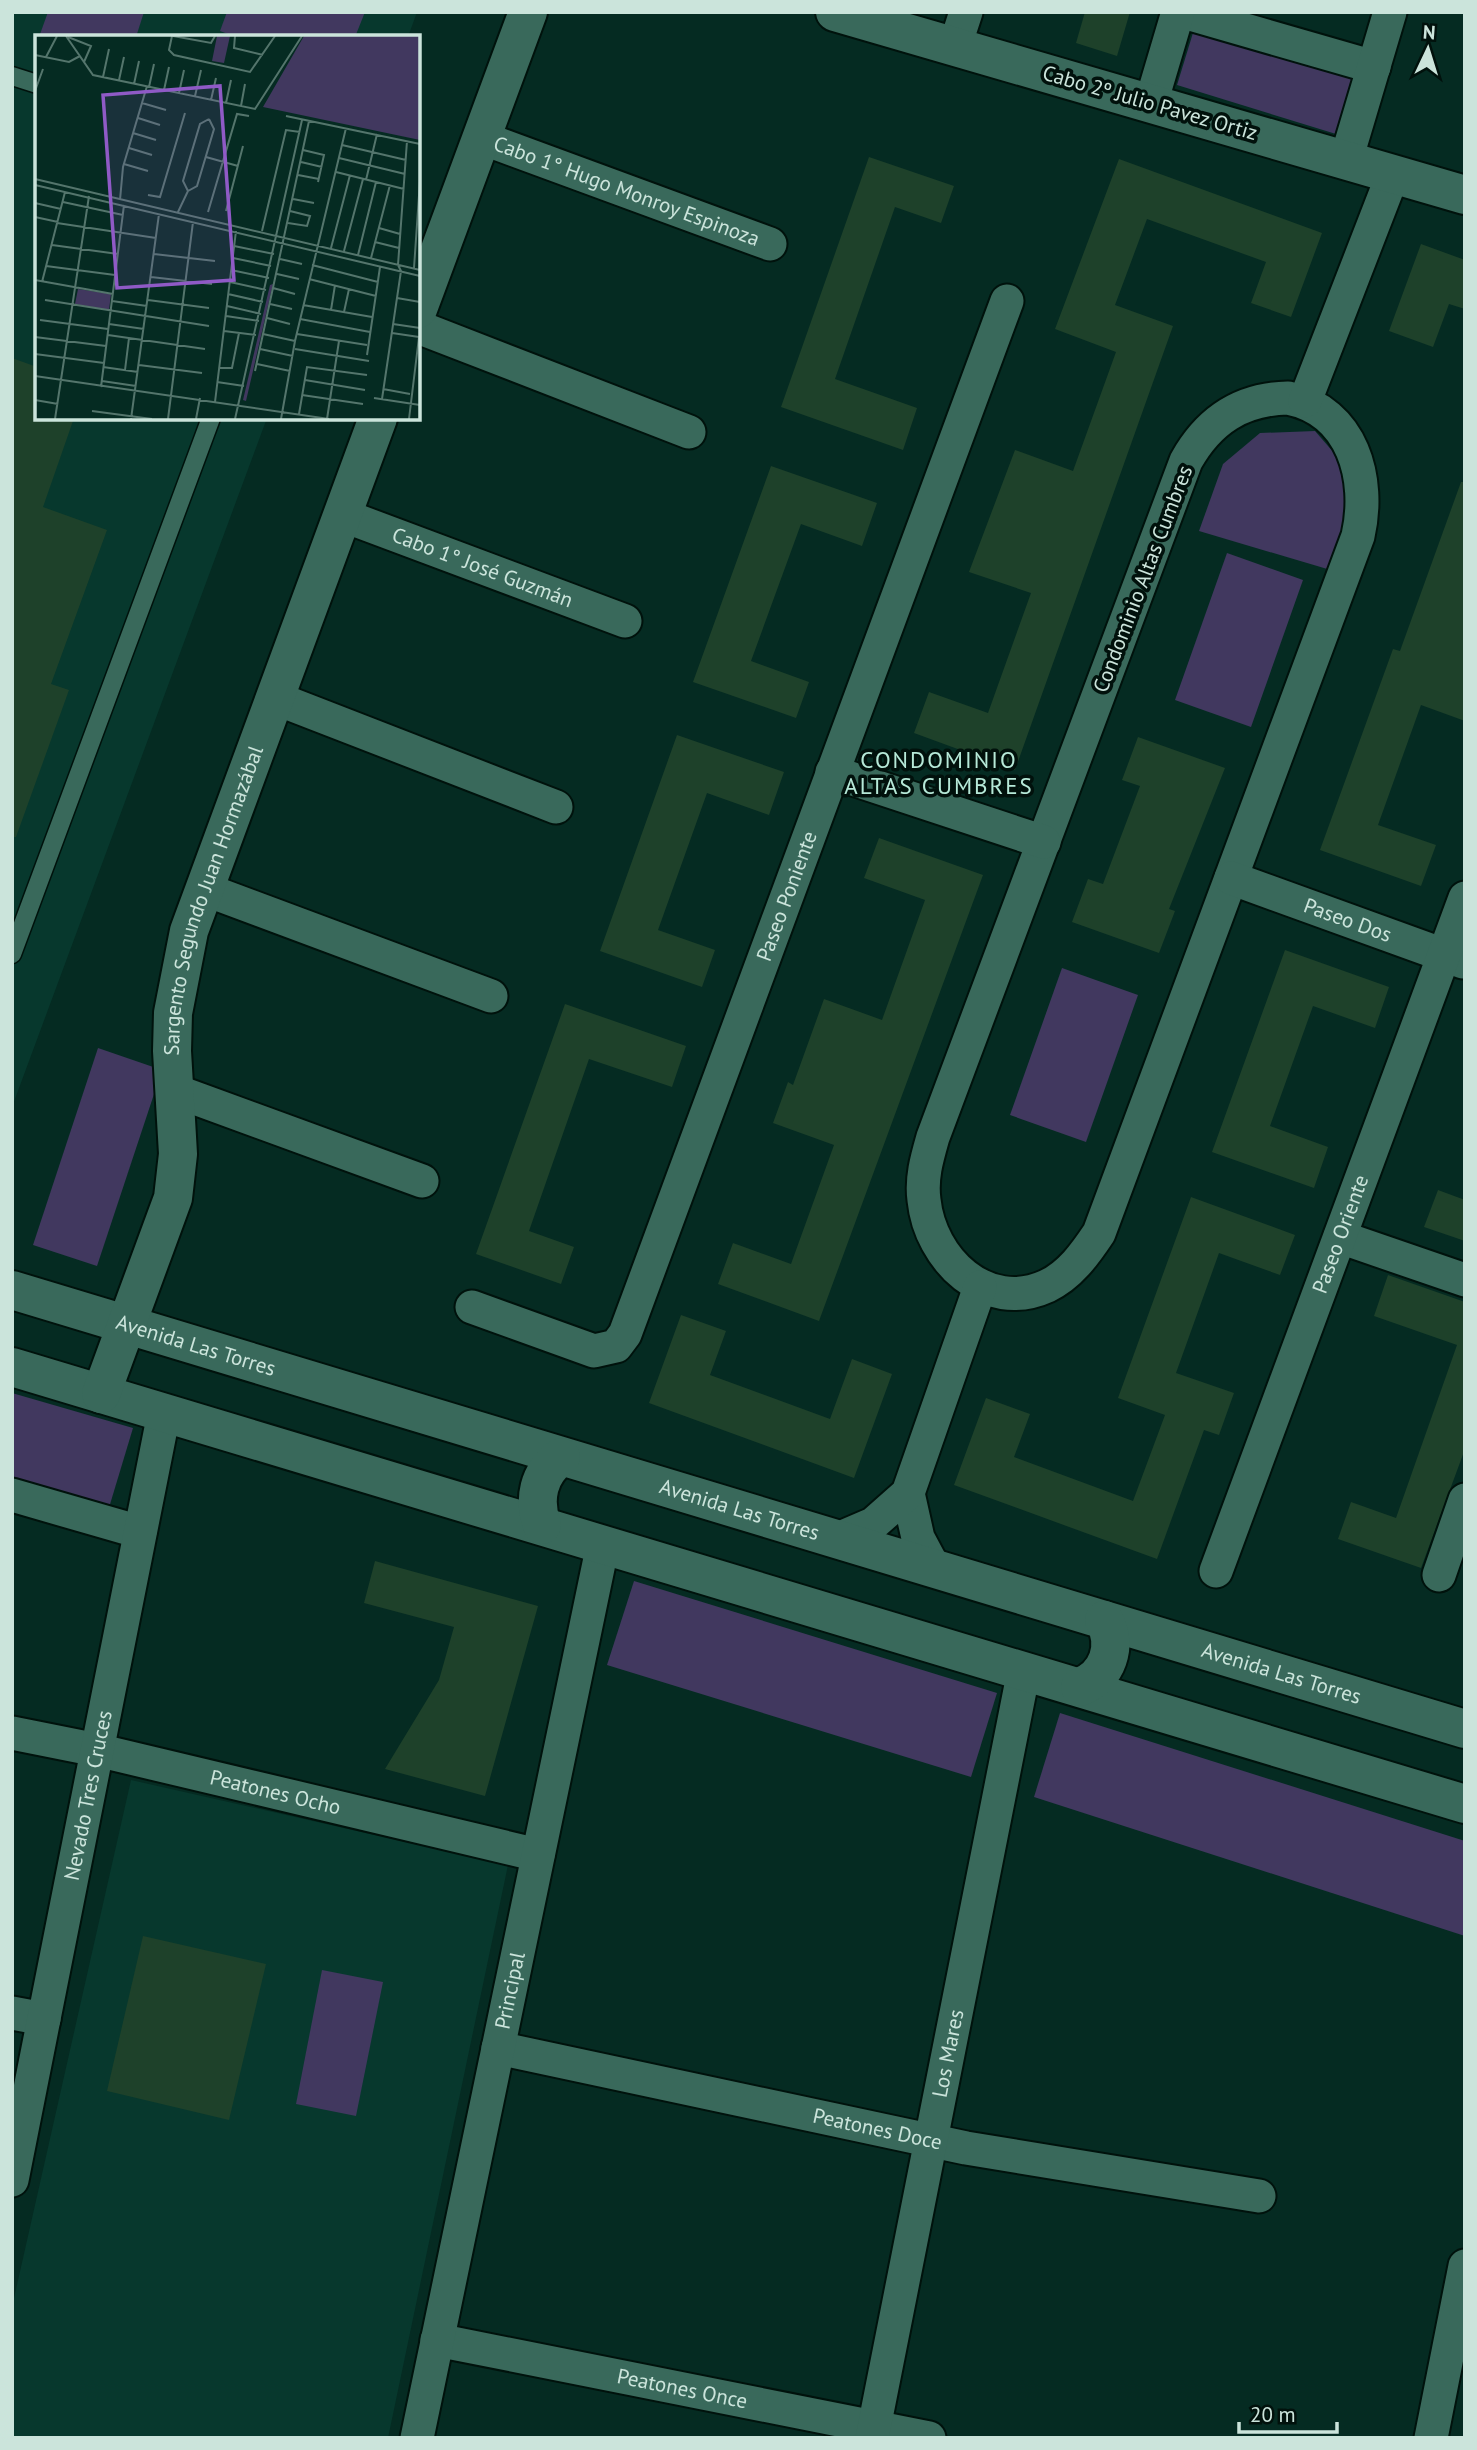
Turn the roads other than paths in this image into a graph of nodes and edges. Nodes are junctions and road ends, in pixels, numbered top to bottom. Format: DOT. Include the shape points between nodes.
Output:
graph roads {
  1 [pos="528,12"];
  2 [pos="835,12"];
  3 [pos="1178,12"];
  4 [pos="1184,12"];
  5 [pos="1390,12"];
  6 [pos="961,29"];
  7 [pos="1374,66"];
  8 [pos="12,76"];
  9 [pos="35,84"];
  10 [pos="1151,103"];
  11 [pos="482,138"];
  12 [pos="1346,160"];
  13 [pos="1393,174"];
  14 [pos="1465,195"];
  15 [pos="770,244"];
  16 [pos="1007,301"];
  17 [pos="420,304"];
  18 [pos="420,328"];
  19 [pos="1305,401"];
  20 [pos="210,420"];
  21 [pos="377,420"];
  22 [pos="689,432"];
  23 [pos="342,515"];
  24 [pos="625,621"];
  25 [pos="275,698"];
  26 [pos="832,772"];
  27 [pos="556,807"];
  28 [pos="1044,842"];
  29 [pos="1231,878"];
  30 [pos="204,889"];
  31 [pos="1465,898"];
  32 [pos="12,954"];
  33 [pos="1454,959"];
  34 [pos="491,996"];
  35 [pos="173,1090"];
  36 [pos="422,1181"];
  37 [pos="1340,1237"];
  38 [pos="1465,1280"];
  39 [pos="980,1287"];
  40 [pos="12,1290"];
  41 [pos="472,1307"];
  42 [pos="126,1325"];
  43 [pos="12,1367"];
  44 [pos="101,1394"];
  45 [pos="164,1413"];
  46 [pos="561,1457"];
  47 [pos="908,1493"];
  48 [pos="12,1495"];
  49 [pos="1465,1500"];
  50 [pos="542,1525"];
  51 [pos="140,1532"];
  52 [pos="838,1539"];
  53 [pos="603,1544"];
  54 [pos="934,1568"];
  55 [pos="1216,1571"];
  56 [pos="1439,1575"];
  57 [pos="1104,1620"];
  58 [pos="1024,1670"];
  59 [pos="1080,1687"];
  60 [pos="1465,1729"];
  61 [pos="12,1733"];
  62 [pos="97,1750"];
  63 [pos="1465,1804"];
  64 [pos="538,1855"];
  65 [pos="12,2013"];
  66 [pos="44,2019"];
  67 [pos="498,2048"];
  68 [pos="931,2139"];
  69 [pos="12,2180"];
  70 [pos="1259,2196"];
  71 [pos="1465,2266"];
  72 [pos="1460,2317"];
  73 [pos="437,2340"];
  74 [pos="873,2433"];
  75 [pos="417,2438"];
  76 [pos="929,2438"];
  77 [pos="1431,2438"];
  1 -- 11 [label="main road"];
  2 -- 6 [label="main road, Cabo 2º Julio Pavez Ortiz"];
  3 -- 10 [label="street"];
  4 -- 7 [label="street"];
  5 -- 7 [label="street"];
  6 -- 10 [label="main road, Cabo 2º Julio Pavez Ortiz"];
  7 -- 12 [label="street"];
  8 -- 9 [label="lane"];
  10 -- 12 [label="main road, Cabo 2º Julio Pavez Ortiz"];
  11 -- 15 [label="street, Cabo 1° Hugo Monroy Espinoza"];
  11 -- 17 [label="main road"];
  12 -- 13 [label="main road, Cabo 2º Julio Pavez Ortiz"];
  13 -- 14 [label="main road, Cabo 2º Julio Pavez Ortiz"];
  13 -- 19 [label="street"];
  16 -- 26 [label="street, Paseo Poniente"];
  18 -- 22 [label="street"];
  19 -- 28 [label="street, Condominio Altas Cumbres" via="1271,398 1245,405 1221,417 1195,444"];
  19 -- 29 [label="street, Condominio Altas Cumbres" via="1333,420 1350,444 1361,477 1362,517"];
  20 -- 32 [label="lane"];
  21 -- 23 [label="main road, Sargento Segundo Juan Hormazábal"];
  23 -- 24 [label="street, Cabo 1° José Guzmán"];
  23 -- 25 [label="main road, Sargento Segundo Juan Hormazábal"];
  25 -- 27 [label="street"];
  25 -- 30 [label="main road, Sargento Segundo Juan Hormazábal"];
  26 -- 28 [label="street"];
  26 -- 41 [label="street, Paseo Poniente" via="621,1341 609,1350 594,1351"];
  28 -- 39 [label="street, Condominio Altas Cumbres" via="933,1137 923,1177 926,1216 939,1249"];
  29 -- 33 [label="street, Paseo Dos"];
  29 -- 39 [label="street, Condominio Altas Cumbres" via="1099,1233 1070,1270 1046,1286 1015,1293"];
  30 -- 34 [label="street"];
  30 -- 35 [label="main road, Sargento Segundo Juan Hormazábal" via="179,975 172,1038"];
  31 -- 33 [label="street, Paseo Oriente"];
  33 -- 37 [label="street, Paseo Oriente"];
  35 -- 36 [label="street"];
  35 -- 42 [label="main road, Sargento Segundo Juan Hormazábal" via="178,1154 173,1198"];
  37 -- 38 [label="street"];
  37 -- 55 [label="street, Paseo Oriente"];
  39 -- 47 [label="street"];
  40 -- 42 [label="main road, Avenida Las Torres"];
  42 -- 44 [label="main road, Sargento Segundo Juan Hormazábal"];
  42 -- 46 [label="main road, Avenida Las Torres"];
  43 -- 44 [label="main road"];
  44 -- 45 [label="main road"];
  45 -- 50 [label="main road"];
  45 -- 51 [label="street, Nevado Tres Cruces"];
  46 -- 50 [label="main road" via="540,1485 537,1502"];
  46 -- 52 [label="main road, Avenida Las Torres"];
  47 -- 52 [label="street" via="873,1524"];
  47 -- 54 [label="street" via="918,1538"];
  48 -- 51 [label="street"];
  49 -- 56 [label="street"];
  50 -- 53 [label="main road"];
  51 -- 62 [label="street, Nevado Tres Cruces"];
  52 -- 54 [label="main road, Avenida Las Torres"];
  53 -- 58 [label="main road"];
  53 -- 64 [label="street, Principal"];
  54 -- 57 [label="main road, Avenida Las Torres"];
  57 -- 59 [label="main road" via="1111,1640 1109,1657 1098,1676"];
  57 -- 60 [label="main road, Avenida Las Torres"];
  58 -- 59 [label="main road"];
  58 -- 68 [label="street, Los Mares"];
  59 -- 63 [label="main road"];
  61 -- 62 [label="street, Peatones Ocho"];
  62 -- 64 [label="street, Peatones Ocho"];
  62 -- 66 [label="street, Nevado Tres Cruces"];
  64 -- 67 [label="street, Principal"];
  65 -- 66 [label="street"];
  66 -- 69 [label="street, Nevado Tres Cruces"];
  67 -- 68 [label="street, Peatones Doce"];
  67 -- 73 [label="street, Principal"];
  68 -- 70 [label="street, Peatones Doce"];
  68 -- 74 [label="street, Los Mares"];
  71 -- 72 [label="street"];
  72 -- 77 [label="street"];
  73 -- 74 [label="street, Peatones Once"];
  73 -- 75 [label="street, Principal"];
  74 -- 76 [label="street, Peatones Once"];
}
